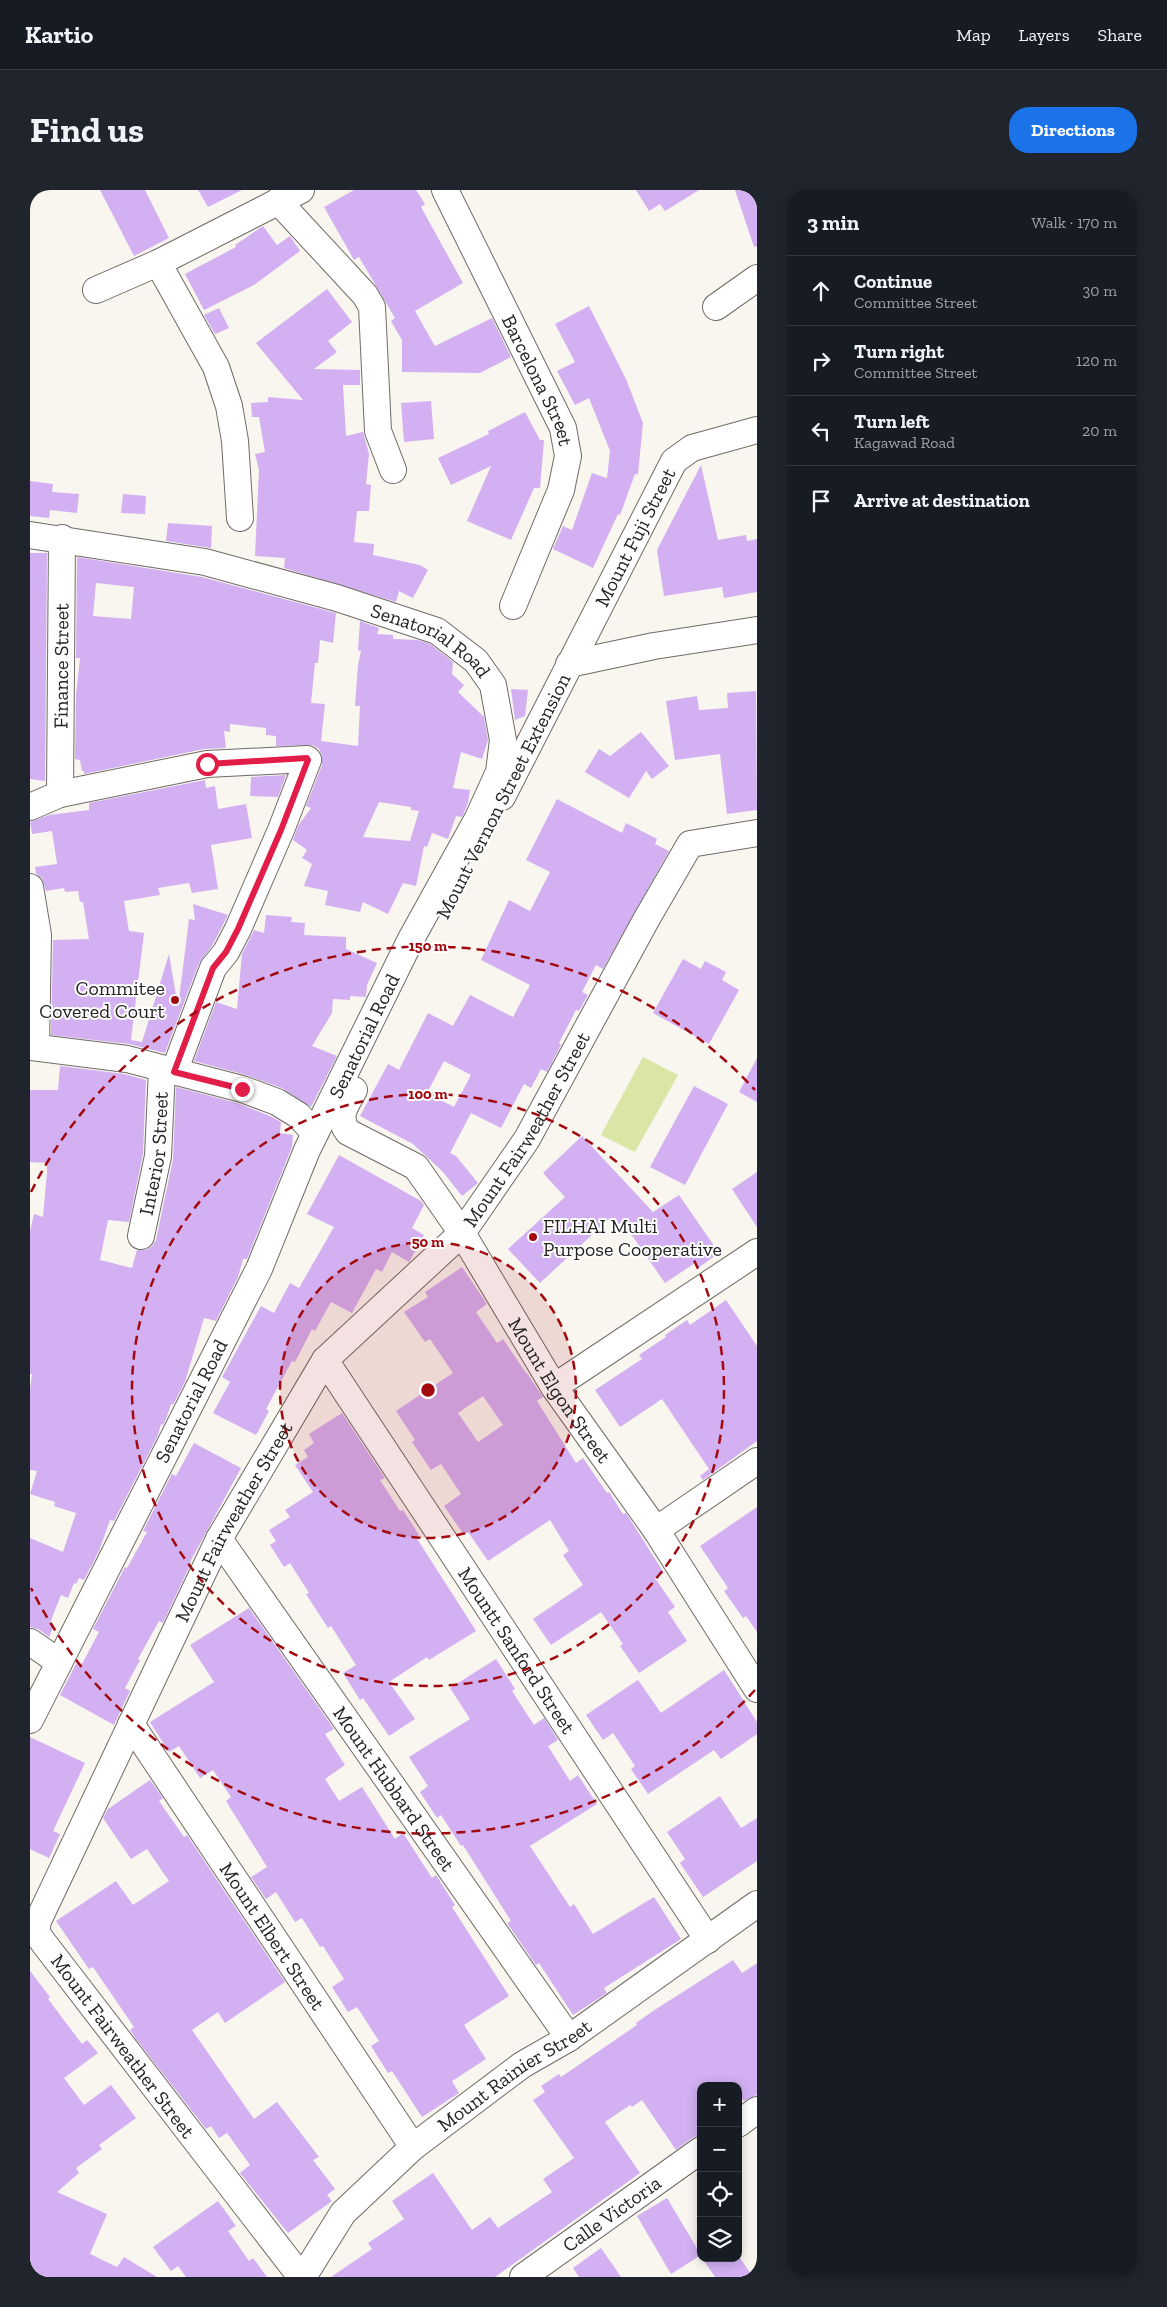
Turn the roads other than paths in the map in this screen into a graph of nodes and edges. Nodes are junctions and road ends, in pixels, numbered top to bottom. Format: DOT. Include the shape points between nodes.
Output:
graph roads {
  1 [pos="445,190"];
  2 [pos="289,195"];
  3 [pos="158,263"];
  4 [pos="757,278"];
  5 [pos="96,290"];
  6 [pos="716,307"];
  7 [pos="757,430"];
  8 [pos="393,470"];
  9 [pos="240,518"];
  10 [pos="30,535"];
  11 [pos="62,538"];
  12 [pos="513,606"];
  13 [pos="757,630"];
  14 [pos="570,664"];
  15 [pos="60,794"];
  16 [pos="30,807"];
  17 [pos="757,834"];
  18 [pos="30,887"];
  19 [pos="33,1047"];
  20 [pos="168,1071"];
  21 [pos="341,1116"];
  22 [pos="315,1133"];
  23 [pos="462,1233"];
  24 [pos="141,1236"];
  25 [pos="757,1252"];
  26 [pos="325,1360"];
  27 [pos="554,1387"];
  28 [pos="757,1461"];
  29 [pos="656,1530"];
  30 [pos="219,1539"];
  31 [pos="30,1642"];
  32 [pos="59,1662"];
  33 [pos="754,1678"];
  34 [pos="30,1720"];
  35 [pos="131,1724"];
  36 [pos="757,1904"];
  37 [pos="708,1940"];
  38 [pos="569,2038"];
  39 [pos="757,2110"];
  40 [pos="742,2121"];
  41 [pos="413,2147"];
  42 [pos="697,2153"];
  43 [pos="302,2277"];
  44 [pos="523,2277"];
  1 -- 12 [label="street, Barcelona Street" via="563,428 568,456 561,490"];
  2 -- 3 [label="street"];
  2 -- 8 [label="street" via="372,307 378,431"];
  3 -- 5 [label="street"];
  3 -- 9 [label="street" via="216,367 227,398 235,440"];
  4 -- 6 [label="street"];
  7 -- 14 [label="street, Mount Fuji Street" via="692,448 674,461"];
  10 -- 11 [label="street, Senatorial Road"];
  11 -- 15 [label="street, Finance Street"];
  11 -- 22 [label="street, Senatorial Road" via="204,562 320,593 437,631 476,661 493,686 503,740 499,772 478,818 410,939"];
  13 -- 14 [label="street" via="654,646"];
  14 -- 21 [label="street, Mount Vernon Street Extension"];
  15 -- 16 [label="street"];
  15 -- 20 [label="street, Interior Street" via="207,764 308,760 238,929 213,968"];
  17 -- 23 [label="street, Mount Fairweather Street" via="690,844 527,1139"];
  18 -- 19 [label="street" via="38,935"];
  19 -- 20 [label="street" via="127,1059"];
  20 -- 22 [label="street" via="242,1089 277,1102 298,1115"];
  20 -- 24 [label="street, Interior Street" via="158,1156"];
  21 -- 23 [label="street, Mount Elgon Street" via="342,1125 348,1132 416,1167"];
  22 -- 32 [label="street, Senatorial Road" via="259,1269"];
  23 -- 26 [label="street, Mount Fairweather Street"];
  23 -- 27 [label="street, Mount Elgon Street"];
  25 -- 27 [label="street"];
  26 -- 30 [label="street, Mount Fairweather Street"];
  26 -- 37 [label="street, Mountt Sanford Street"];
  27 -- 29 [label="street, Mount Elgon Street"];
  28 -- 29 [label="street"];
  29 -- 33 [label="street, Mount Elgon Street"];
  30 -- 35 [label="street, Mount Fairweather Street"];
  30 -- 38 [label="street, Mount Hubbard Street"];
  31 -- 32 [label="street"];
  32 -- 34 [label="street, Senatorial Road"];
  35 -- 41 [label="street, Mount Elbert Street"];
  35 -- 43 [label="street, Mount Fairweather Street" via="41,1915 36,1932"];
  36 -- 37 [label="street, Mount Rainier Street"];
  37 -- 38 [label="street, Mount Rainier Street"];
  38 -- 41 [label="street, Mount Rainier Street" via="522,2065"];
  39 -- 40 [label="street"];
  41 -- 43 [label="street, Mount Rainier Street" via="343,2213"];
  42 -- 44 [label="street, Calle Victoria"];
}
